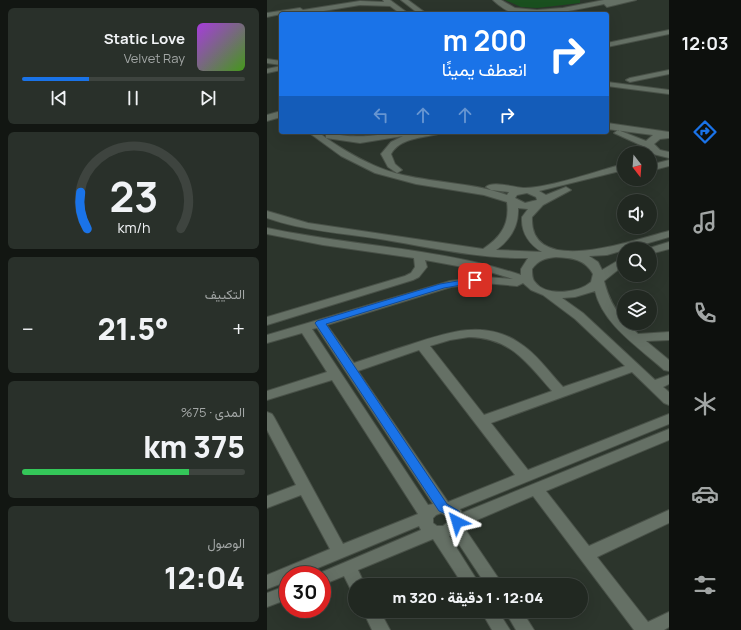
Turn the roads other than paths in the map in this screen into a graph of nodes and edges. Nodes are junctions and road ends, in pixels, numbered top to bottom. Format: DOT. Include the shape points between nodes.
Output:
graph roads {
  1 [pos="405,0"];
  2 [pos="486,0"];
  3 [pos="495,0"];
  4 [pos="614,0"];
  5 [pos="633,0"];
  6 [pos="351,1"];
  7 [pos="389,2"];
  8 [pos="323,11"];
  9 [pos="285,12"];
  10 [pos="403,12"];
  11 [pos="421,12"];
  12 [pos="510,12"];
  13 [pos="531,12"];
  14 [pos="556,12"];
  15 [pos="571,12"];
  16 [pos="279,13"];
  17 [pos="267,15"];
  18 [pos="279,16"];
  19 [pos="267,18"];
  20 [pos="669,25"];
  21 [pos="669,32"];
  22 [pos="609,38"];
  23 [pos="609,45"];
  24 [pos="267,61"];
  25 [pos="279,63"];
  26 [pos="279,63"];
  27 [pos="267,66"];
  28 [pos="279,68"];
  29 [pos="267,71"];
  30 [pos="669,73"];
  31 [pos="609,78"];
  32 [pos="628,83"];
  33 [pos="609,84"];
  34 [pos="669,84"];
  35 [pos="609,90"];
  36 [pos="669,92"];
  37 [pos="279,109"];
  38 [pos="279,114"];
  39 [pos="268,115"];
  40 [pos="279,118"];
  41 [pos="609,126"];
  42 [pos="609,131"];
  43 [pos="315,134"];
  44 [pos="327,134"];
  45 [pos="402,134"];
  46 [pos="427,134"];
  47 [pos="669,135"];
  48 [pos="372,141"];
  49 [pos="397,142"];
  50 [pos="644,146"];
  51 [pos="649,146"];
  52 [pos="657,152"];
  53 [pos="669,155"];
  54 [pos="669,162"];
  55 [pos="657,166"];
  56 [pos="617,169"];
  57 [pos="397,170"];
  58 [pos="617,177"];
  59 [pos="525,190"];
  60 [pos="511,201"];
  61 [pos="540,202"];
  62 [pos="267,214"];
  63 [pos="316,226"];
  64 [pos="267,231"];
  65 [pos="346,231"];
  66 [pos="669,234"];
  67 [pos="302,238"];
  68 [pos="647,242"];
  69 [pos="335,243"];
  70 [pos="669,245"];
  71 [pos="657,249"];
  72 [pos="617,250"];
  73 [pos="487,252"];
  74 [pos="549,254"];
  75 [pos="570,254"];
  76 [pos="419,257"];
  77 [pos="617,265"];
  78 [pos="598,280"];
  79 [pos="535,287"];
  80 [pos="267,321"];
  81 [pos="320,323"];
  82 [pos="305,328"];
  83 [pos="669,336"];
  84 [pos="637,338"];
  85 [pos="267,339"];
  86 [pos="422,345"];
  87 [pos="634,367"];
  88 [pos="669,367"];
  89 [pos="350,369"];
  90 [pos="335,374"];
  91 [pos="669,379"];
  92 [pos="653,386"];
  93 [pos="561,393"];
  94 [pos="267,396"];
  95 [pos="669,400"];
  96 [pos="267,417"];
  97 [pos="669,419"];
  98 [pos="482,421"];
  99 [pos="669,434"];
  100 [pos="531,483"];
  101 [pos="305,488"];
  102 [pos="267,502"];
  103 [pos="445,508"];
  104 [pos="425,516"];
  105 [pos="667,520"];
  106 [pos="456,524"];
  107 [pos="435,532"];
  108 [pos="339,552"];
  109 [pos="586,555"];
  110 [pos="348,567"];
  111 [pos="331,574"];
  112 [pos="354,578"];
  113 [pos="467,578"];
  114 [pos="491,578"];
  115 [pos="267,582"];
  116 [pos="279,595"];
  117 [pos="267,600"];
  118 [pos="375,618"];
  119 [pos="493,618"];
  120 [pos="517,618"];
  121 [pos="669,619"];
  122 [pos="381,630"];
  123 [pos="501,630"];
  124 [pos="525,630"];
  125 [pos="644,630"];
  126 [pos="648,630"];
  1 -- 11 [label="street"];
  2 -- 12 [label="street"];
  3 -- 12 [label="street"];
  4 -- 14 [label="street"];
  5 -- 15 [label="street"];
  6 -- 7 [label="street"];
  6 -- 8 [label="street"];
  6 -- 9 [label="street"];
  7 -- 10 [label="street"];
  12 -- 13 [label="street"];
  16 -- 17 [label="street"];
  18 -- 19 [label="street"];
  20 -- 22 [label="street"];
  21 -- 23 [label="street"];
  24 -- 25 [label="street"];
  26 -- 27 [label="street"];
  28 -- 29 [label="street"];
  30 -- 32 [label="street"];
  31 -- 32 [label="street"];
  32 -- 33 [label="street"];
  32 -- 34 [label="street"];
  32 -- 35 [label="street"];
  32 -- 36 [label="street"];
  37 -- 39 [label="street"];
  38 -- 39 [label="street"];
  39 -- 40 [label="street"];
  41 -- 47 [label="street"];
  42 -- 50 [label="street" via="629,136"];
  43 -- 60 [label="street" via="354,161 378,171 402,178 492,194"];
  44 -- 48 [label="street" via="349,141"];
  44 -- 57 [label="street" via="373,161"];
  45 -- 48 [label="street"];
  46 -- 49 [label="street"];
  47 -- 51 [label="street" via="652,139"];
  48 -- 49 [label="street" via="377,144"];
  49 -- 57 [label="street" via="386,154 387,160"];
  52 -- 53 [label="street"];
  54 -- 55 [label="street"];
  56 -- 59 [label="street"];
  57 -- 59 [label="street" via="487,187"];
  58 -- 61 [label="street" via="561,191"];
  59 -- 60 [label="street" via="513,192"];
  59 -- 61 [label="street" via="541,195"];
  60 -- 61 [label="street" via="525,206"];
  60 -- 73 [label="street" via="513,219 509,232"];
  61 -- 74 [label="street" via="527,217 527,229 535,243"];
  62 -- 63 [label="street" via="287,221"];
  63 -- 65 [label="street"];
  63 -- 67 [label="street" via="315,233"];
  64 -- 67 [label="street"];
  65 -- 69 [label="street" via="332,237"];
  65 -- 73 [label="street"];
  66 -- 68 [label="street"];
  67 -- 69 [label="street"];
  69 -- 76 [label="street"];
  70 -- 71 [label="street"];
  72 -- 75 [label="street"];
  73 -- 74 [label="street" via="515,255"];
  74 -- 75 [label="street"];
  74 -- 79 [label="street" via="535,259 525,269 525,275"];
  75 -- 78 [label="street" via="586,260 597,268"];
  76 -- 79 [label="street" via="491,269"];
  76 -- 80 [label="street" via="421,267 409,278"];
  77 -- 78 [label="street"];
  78 -- 79 [label="street" via="593,287 576,294 553,294"];
  78 -- 84 [label="street" via="599,292 611,313"];
  79 -- 81 [label="street" via="501,281 451,284"];
  79 -- 87 [label="street" via="579,316"];
  81 -- 82 [label="street"];
  81 -- 89 [label="street"];
  82 -- 85 [label="street"];
  82 -- 90 [label="street"];
  83 -- 84 [label="street"];
  84 -- 88 [label="street"];
  86 -- 89 [label="street"];
  86 -- 93 [label="street" via="461,333 474,332 501,337 520,349"];
  86 -- 98 [label="street"];
  87 -- 92 [label="street"];
  87 -- 93 [label="street"];
  89 -- 103 [label="street"];
  90 -- 94 [label="street"];
  90 -- 104 [label="street"];
  91 -- 92 [label="street"];
  92 -- 95 [label="street"];
  93 -- 98 [label="street"];
  96 -- 101 [label="street"];
  97 -- 100 [label="street"];
  98 -- 100 [label="street"];
  99 -- 100 [label="street"];
  100 -- 103 [label="street"];
  100 -- 106 [label="street"];
  100 -- 109 [label="street"];
  101 -- 102 [label="street"];
  101 -- 108 [label="street"];
  103 -- 104 [label="street" via="431,510"];
  103 -- 106 [label="street" via="455,514"];
  104 -- 107 [label="street" via="426,526"];
  104 -- 108 [label="street"];
  105 -- 109 [label="street"];
  106 -- 107 [label="street" via="447,531"];
  106 -- 114 [label="street"];
  107 -- 110 [label="street"];
  107 -- 113 [label="street"];
  108 -- 115 [label="street"];
  109 -- 125 [label="street"];
  110 -- 111 [label="street"];
  110 -- 112 [label="street"];
  116 -- 117 [label="street"];
  118 -- 122 [label="street"];
  119 -- 123 [label="street"];
  120 -- 124 [label="street"];
  121 -- 126 [label="street"];
}
